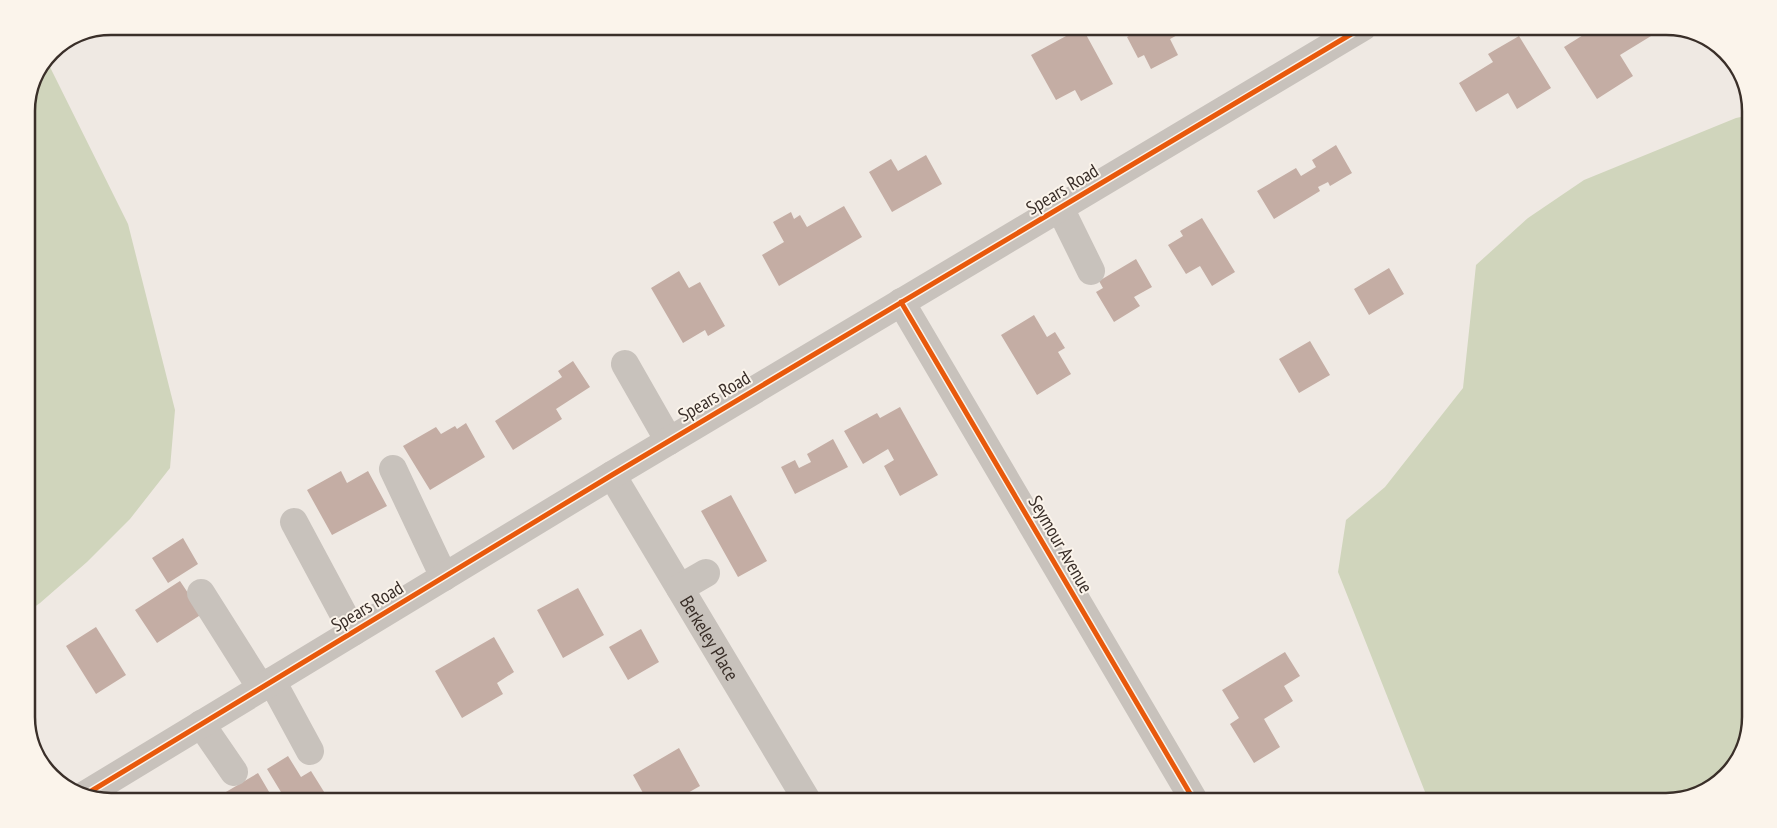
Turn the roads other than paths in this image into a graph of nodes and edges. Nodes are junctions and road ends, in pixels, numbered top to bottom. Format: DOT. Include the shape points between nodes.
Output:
graph roads {
  1 [pos="1351,35"];
  2 [pos="1060,208"];
  3 [pos="1091,271"];
  4 [pos="901,302"];
  5 [pos="625,364"];
  6 [pos="669,441"];
  7 [pos="393,470"];
  8 [pos="612,475"];
  9 [pos="294,522"];
  10 [pos="706,573"];
  11 [pos="444,577"];
  12 [pos="680,588"];
  13 [pos="201,593"];
  14 [pos="353,632"];
  15 [pos="266,685"];
  16 [pos="201,724"];
  17 [pos="310,751"];
  18 [pos="234,772"];
  19 [pos="92,791"];
  20 [pos="803,793"];
  21 [pos="1190,793"];
  1 -- 2 [label="street, Spears Road"];
  2 -- 3 [label="street"];
  2 -- 4 [label="street, Spears Road"];
  4 -- 6 [label="street, Spears Road"];
  4 -- 21 [label="street, Seymour Avenue"];
  5 -- 6 [label="street"];
  6 -- 8 [label="street, Spears Road"];
  7 -- 11 [label="street"];
  8 -- 11 [label="street, Spears Road"];
  8 -- 12 [label="street, Berkeley Place"];
  9 -- 14 [label="street"];
  10 -- 12 [label="street"];
  11 -- 14 [label="street, Spears Road"];
  12 -- 20 [label="street, Berkeley Place"];
  13 -- 15 [label="street"];
  14 -- 15 [label="street, Spears Road"];
  15 -- 16 [label="street, Spears Road"];
  15 -- 17 [label="street"];
  16 -- 18 [label="street"];
  16 -- 19 [label="street, Spears Road"];
}
